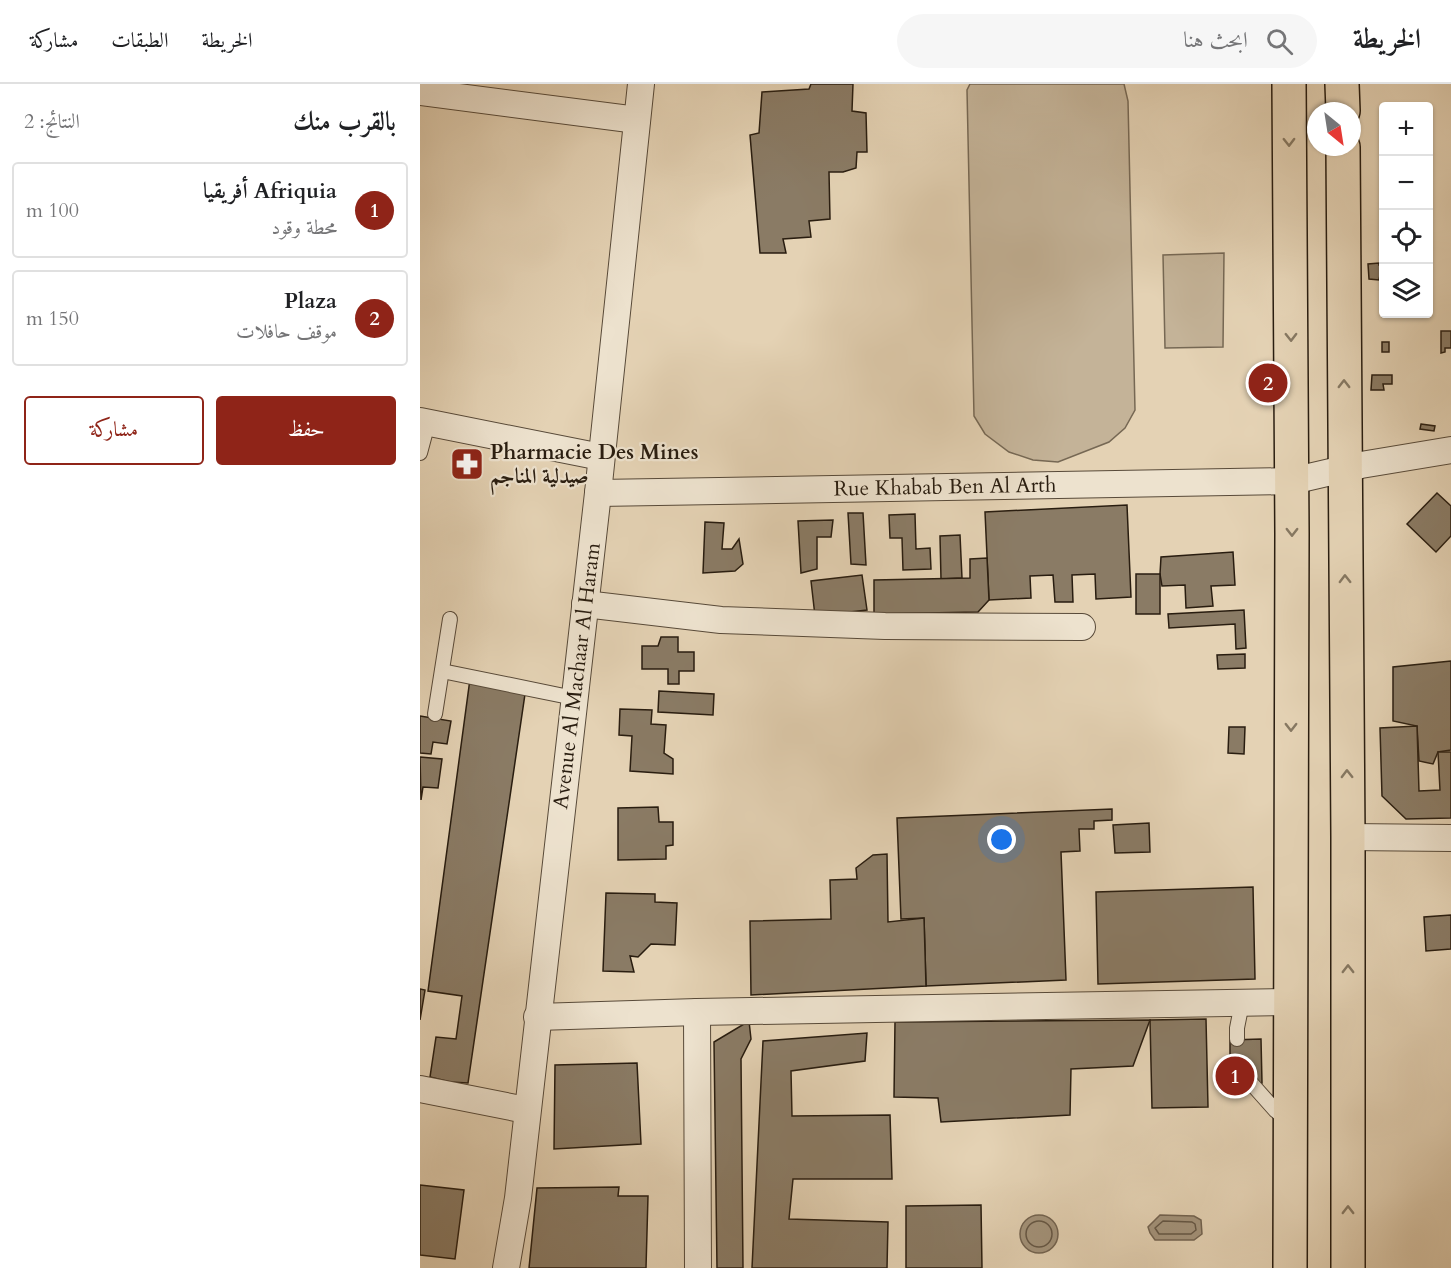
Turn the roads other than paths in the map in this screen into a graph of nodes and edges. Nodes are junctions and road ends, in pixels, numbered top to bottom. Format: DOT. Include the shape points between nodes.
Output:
graph roads {
  1 [pos="641,84"];
  2 [pos="1289,84"];
  3 [pos="1342,84"];
  4 [pos="420,92"];
  5 [pos="1342,102"];
  6 [pos="637,120"];
  7 [pos="1343,156"];
  8 [pos="424,422"];
  9 [pos="1451,450"];
  10 [pos="420,453"];
  11 [pos="601,458"];
  12 [pos="1344,468"];
  13 [pos="1292,481"];
  14 [pos="598,493"];
  15 [pos="585,604"];
  16 [pos="450,619"];
  17 [pos="1082,627"];
  18 [pos="442,671"];
  19 [pos="574,698"];
  20 [pos="435,714"];
  21 [pos="1348,837"];
  22 [pos="1451,838"];
  23 [pos="1290,1002"];
  24 [pos="1242,1003"];
  25 [pos="697,1012"];
  26 [pos="537,1017"];
  27 [pos="1237,1039"];
  28 [pos="1251,1083"];
  29 [pos="420,1089"];
  30 [pos="526,1110"];
  31 [pos="1290,1123"];
  32 [pos="506,1268"];
  33 [pos="698,1268"];
  34 [pos="1290,1268"];
  35 [pos="1348,1268"];
  1 -- 6 [label="street, Avenue Al Machaar Al Haram"];
  2 -- 13 [label="main road, one-way"];
  3 -- 5 [label="main road"];
  4 -- 6 [label="street"];
  6 -- 11 [label="street, Avenue Al Machaar Al Haram"];
  12 -- 7 [label="main road, one-way"];
  8 -- 10 [label="lane"];
  8 -- 11 [label="street"];
  9 -- 12 [label="street, Rue Khabab Ben Al Arth"];
  11 -- 14 [label="street, Avenue Al Machaar Al Haram"];
  12 -- 13 [label="street, Rue Khabab Ben Al Arth"];
  21 -- 12 [label="main road, one-way"];
  13 -- 14 [label="street, Rue Khabab Ben Al Arth"];
  13 -- 23 [label="main road, one-way"];
  14 -- 15 [label="street, Avenue Al Machaar Al Haram"];
  15 -- 17 [label="street" via="721,620"];
  15 -- 19 [label="street, Avenue Al Machaar Al Haram"];
  16 -- 18 [label="lane"];
  18 -- 19 [label="lane"];
  18 -- 20 [label="lane"];
  19 -- 26 [label="street, Avenue Al Machaar Al Haram"];
  21 -- 22 [label="street"];
  35 -- 21 [label="main road, one-way"];
  23 -- 24 [label="street"];
  23 -- 31 [label="main road"];
  24 -- 25 [label="street"];
  24 -- 27 [label="lane"];
  25 -- 26 [label="street"];
  25 -- 33 [label="street"];
  26 -- 30 [label="street, Avenue Al Machaar Al Haram"];
  28 -- 31 [label="lane"];
  29 -- 30 [label="street"];
  30 -- 32 [label="street, Avenue Al Machaar Al Haram" via="518,1198"];
  31 -- 34 [label="main road"];
}
